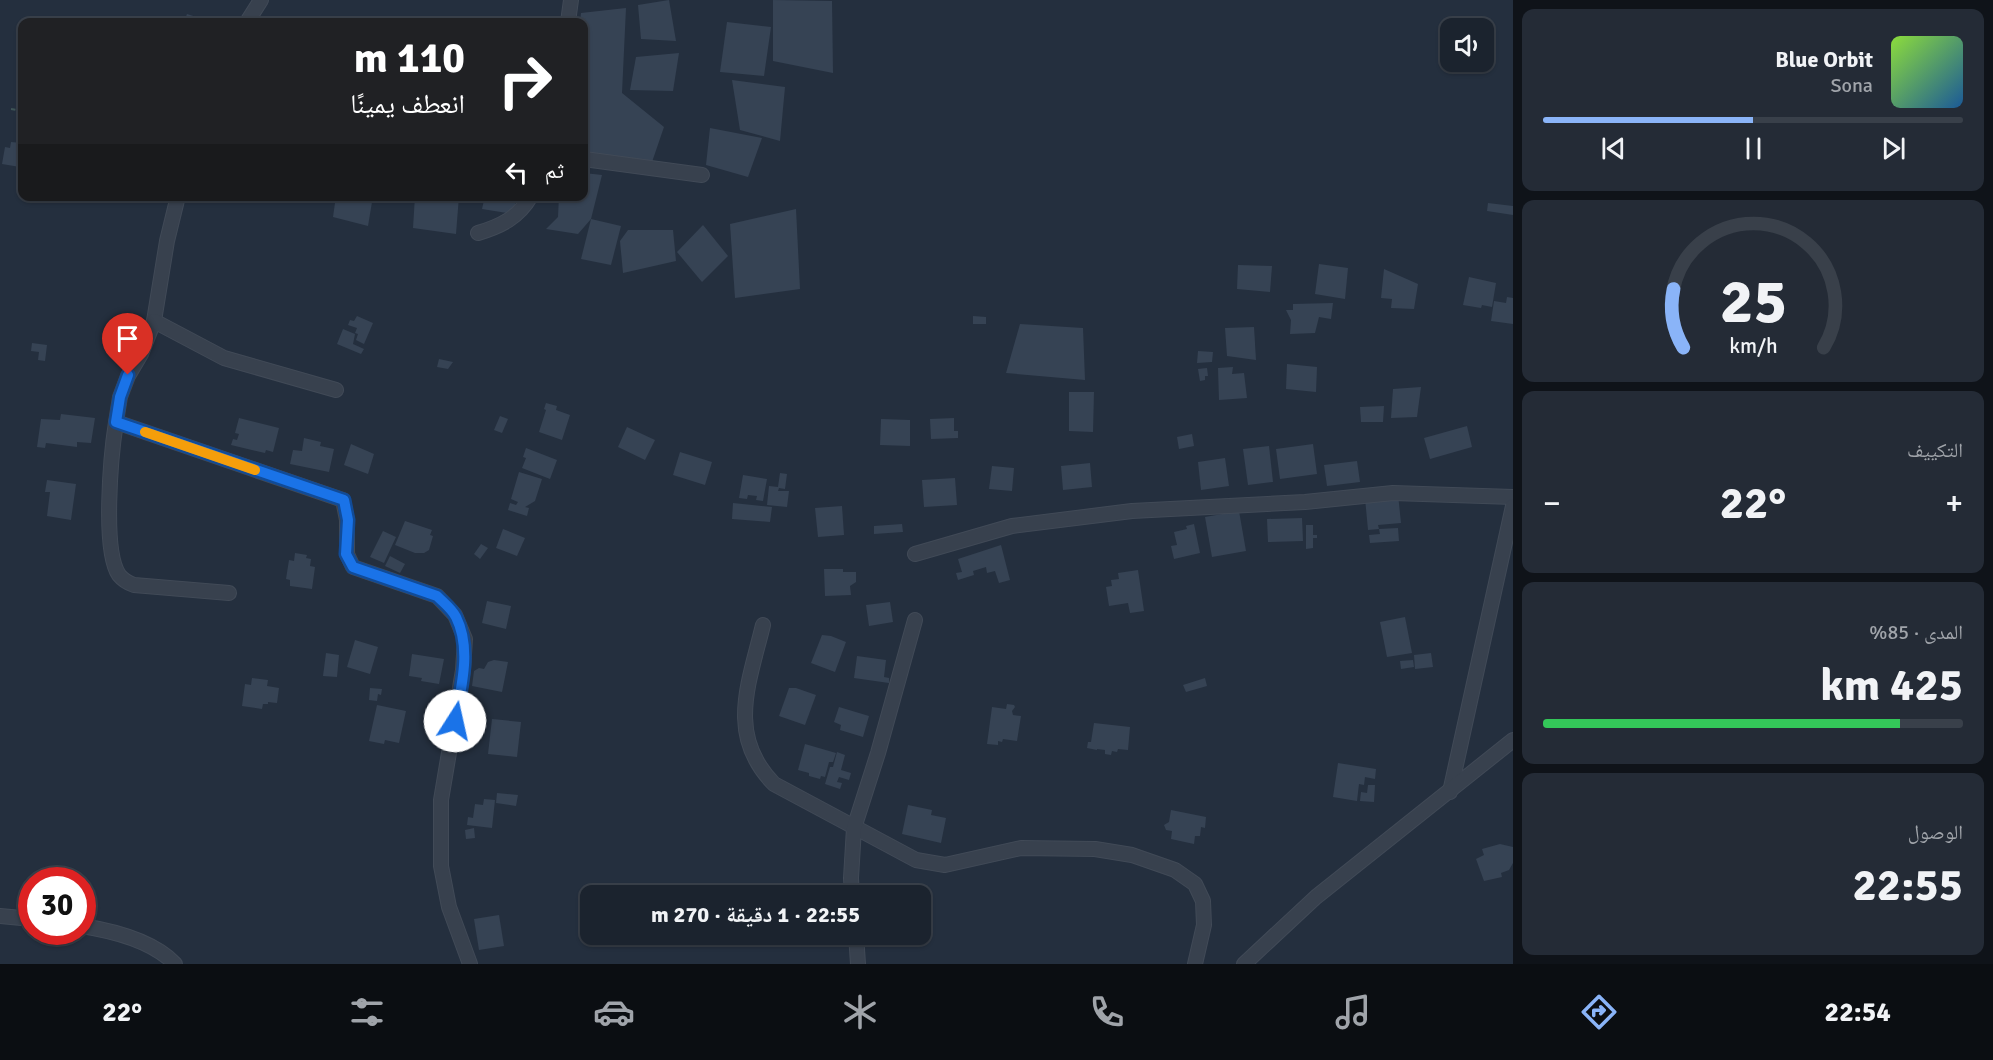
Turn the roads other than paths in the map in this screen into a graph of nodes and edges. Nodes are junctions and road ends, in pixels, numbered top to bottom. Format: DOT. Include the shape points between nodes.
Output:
graph roads {
  1 [pos="261,0"];
  2 [pos="571,0"];
  3 [pos="250,18"];
  4 [pos="569,18"];
  5 [pos="588,160"];
  6 [pos="702,176"];
  7 [pos="177,201"];
  8 [pos="528,201"];
  9 [pos="478,233"];
  10 [pos="154,321"];
  11 [pos="336,390"];
  12 [pos="116,422"];
  13 [pos="1513,497"];
  14 [pos="1513,506"];
  15 [pos="915,554"];
  16 [pos="229,593"];
  17 [pos="915,620"];
  18 [pos="763,626"];
  19 [pos="1513,740"];
  20 [pos="1450,792"];
  21 [pos="854,828"];
  22 [pos="851,885"];
  23 [pos="0,916"];
  24 [pos="18,918"];
  25 [pos="96,930"];
  26 [pos="857,945"];
  27 [pos="175,964"];
  28 [pos="470,964"];
  29 [pos="858,964"];
  30 [pos="1195,964"];
  31 [pos="1244,964"];
  1 -- 3 [label="street"];
  2 -- 4 [label="street"];
  5 -- 6 [label="street"];
  7 -- 10 [label="street"];
  8 -- 9 [label="street" via="523,210 497,227"];
  10 -- 11 [label="street" via="224,358"];
  10 -- 12 [label="street" via="128,375"];
  12 -- 16 [label="street" via="110,472 110,534 119,575 134,585"];
  12 -- 28 [label="street" via="344,500 348,520 346,554 353,567 437,596 455,615 465,639 441,800 441,866 449,907"];
  13 -- 15 [label="street" via="1393,493 1132,511 1012,526"];
  14 -- 20 [label="street"];
  17 -- 21 [label="street"];
  18 -- 21 [label="street" via="747,689 744,726 750,749 761,771 774,784"];
  19 -- 20 [label="street"];
  20 -- 31 [label="street" via="1316,897"];
  21 -- 22 [label="street"];
  21 -- 30 [label="street" via="916,861 945,865 1021,848 1095,849 1132,855 1175,870 1195,884 1203,901 1204,925"];
  23 -- 24 [label="street"];
  25 -- 27 [label="street" via="150,944"];
  26 -- 29 [label="street"];
}
